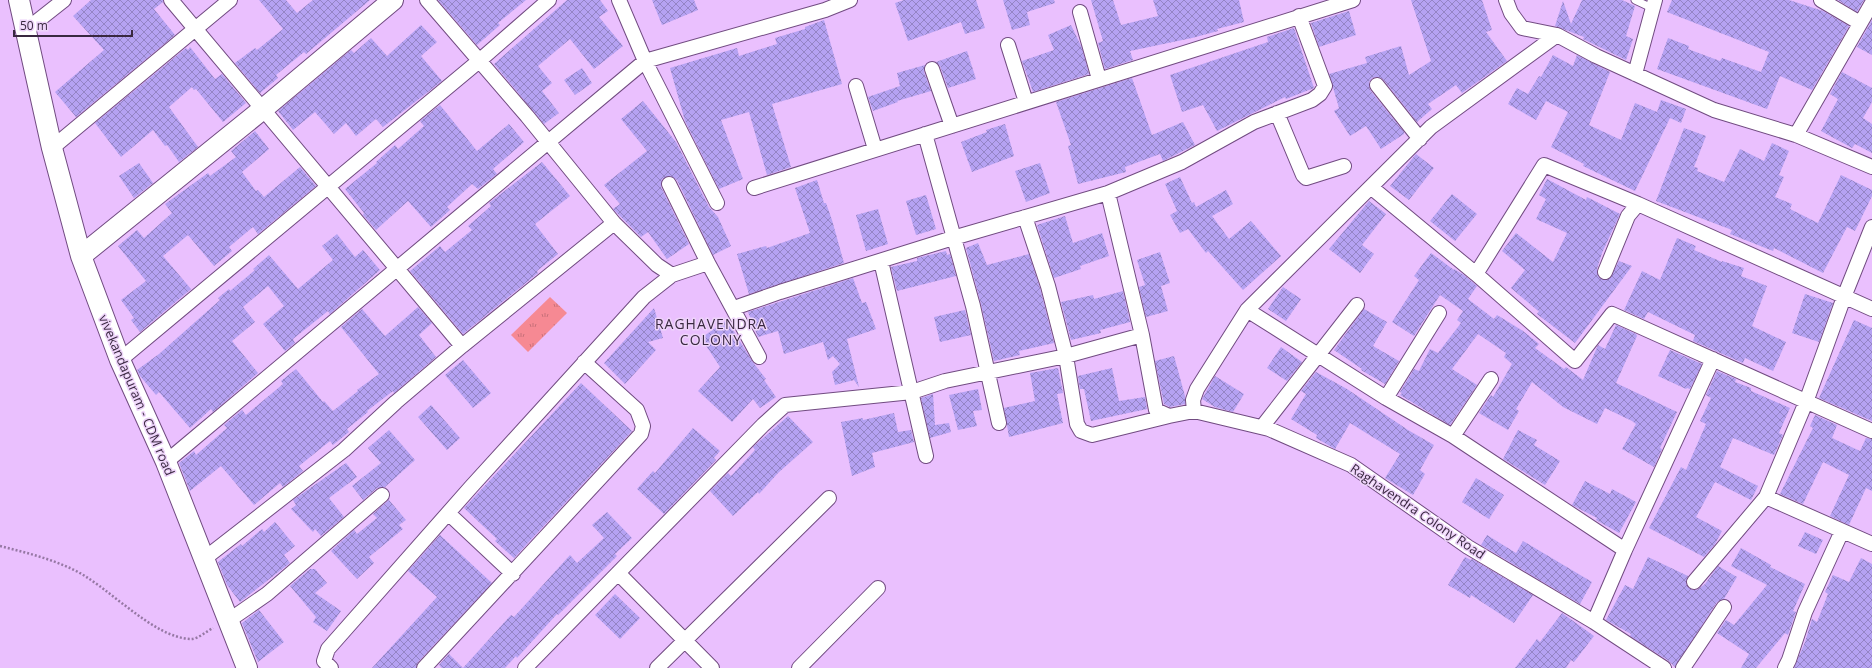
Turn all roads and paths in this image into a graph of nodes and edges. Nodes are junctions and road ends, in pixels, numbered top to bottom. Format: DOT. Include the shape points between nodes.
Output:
graph roads {
  1 [pos="18,0"];
  2 [pos="64,0"];
  3 [pos="171,0"];
  4 [pos="230,0"];
  5 [pos="393,0"];
  6 [pos="427,0"];
  7 [pos="549,0"];
  8 [pos="620,0"];
  9 [pos="850,0"];
  10 [pos="1353,0"];
  11 [pos="1506,0"];
  12 [pos="1636,0"];
  13 [pos="1821,0"];
  14 [pos="1872,3"];
  15 [pos="1653,4"];
  16 [pos="1080,12"];
  17 [pos="1299,16"];
  18 [pos="1860,23"];
  19 [pos="26,30"];
  20 [pos="196,30"];
  21 [pos="1557,35"];
  22 [pos="1008,45"];
  23 [pos="479,61"];
  24 [pos="645,61"];
  25 [pos="932,69"];
  26 [pos="1634,74"];
  27 [pos="1099,79"];
  28 [pos="1377,85"];
  29 [pos="856,86"];
  30 [pos="1026,102"];
  31 [pos="263,109"];
  32 [pos="1277,113"];
  33 [pos="952,126"];
  34 [pos="925,134"];
  35 [pos="1796,135"];
  36 [pos="1420,139"];
  37 [pos="547,142"];
  38 [pos="52,148"];
  39 [pos="875,149"];
  40 [pos="1344,166"];
  41 [pos="1872,167"];
  42 [pos="669,184"];
  43 [pos="328,186"];
  44 [pos="754,188"];
  45 [pos="1372,188"];
  46 [pos="1108,193"];
  47 [pos="717,203"];
  48 [pos="1638,204"];
  49 [pos="1025,217"];
  50 [pos="614,223"];
  51 [pos="1872,227"];
  52 [pos="953,238"];
  53 [pos="81,256"];
  54 [pos="881,260"];
  55 [pos="708,263"];
  56 [pos="396,268"];
  57 [pos="1605,272"];
  58 [pos="1476,274"];
  59 [pos="672,275"];
  60 [pos="1844,297"];
  61 [pos="1357,305"];
  62 [pos="734,308"];
  63 [pos="1872,309"];
  64 [pos="1247,310"];
  65 [pos="1439,313"];
  66 [pos="1142,335"];
  67 [pos="462,346"];
  68 [pos="1318,355"];
  69 [pos="1066,356"];
  70 [pos="759,358"];
  71 [pos="1713,359"];
  72 [pos="120,360"];
  73 [pos="584,362"];
  74 [pos="986,372"];
  75 [pos="1491,379"];
  76 [pos="912,392"];
  77 [pos="1386,398"];
  78 [pos="1806,402"];
  79 [pos="1194,411"];
  80 [pos="1169,416"];
  81 [pos="999,423"];
  82 [pos="1262,427"];
  83 [pos="1872,431"];
  84 [pos="1454,436"];
  85 [pos="926,456"];
  86 [pos="166,462"];
  87 [pos="382,495"];
  88 [pos="1766,497"];
  89 [pos="829,498"];
  90 [pos="448,513"];
  91 [pos="1842,531"];
  92 [pos="1872,544"];
  93 [pos="0,546"];
  94 [pos="1625,550"];
  95 [pos="204,559"];
  96 [pos="618,573"];
  97 [pos="512,574"];
  98 [pos="1694,582"];
  99 [pos="878,588"];
  100 [pos="1724,607"];
  101 [pos="228,621"];
  102 [pos="1594,622"];
  103 [pos="684,641"];
  104 [pos="247,668"];
  105 [pos="331,668"];
  106 [pos="424,668"];
  107 [pos="525,668"];
  108 [pos="657,668"];
  109 [pos="712,668"];
  110 [pos="799,668"];
  111 [pos="1664,668"];
  112 [pos="1683,668"];
  113 [pos="1785,668"];
  1 -- 19 [label="street, vivekandapuram - CDM road"];
  2 -- 19 [label="street"];
  3 -- 20 [label="street"];
  4 -- 20 [label="street"];
  5 -- 31 [label="street"];
  6 -- 23 [label="street"];
  7 -- 23 [label="street"];
  8 -- 24 [label="street"];
  9 -- 24 [label="street" via="825,10"];
  10 -- 17 [label="street"];
  11 -- 21 [label="street" via="1511,14 1522,28"];
  12 -- 15 [label="lane"];
  13 -- 18 [label="street"];
  14 -- 18 [label="street"];
  15 -- 26 [label="street"];
  16 -- 27 [label="street"];
  17 -- 27 [label="street"];
  17 -- 32 [label="street" via="1325,86 1312,100"];
  18 -- 35 [label="street"];
  19 -- 38 [label="street, vivekandapuram - CDM road"];
  20 -- 31 [label="street"];
  20 -- 38 [label="street"];
  21 -- 26 [label="street"];
  21 -- 36 [label="street" via="1431,127"];
  22 -- 30 [label="street"];
  23 -- 37 [label="street"];
  23 -- 43 [label="street"];
  24 -- 37 [label="street"];
  24 -- 47 [label="street"];
  25 -- 33 [label="street"];
  26 -- 35 [label="street" via="1714,110"];
  27 -- 30 [label="street"];
  28 -- 36 [label="street"];
  29 -- 39 [label="street"];
  30 -- 33 [label="street"];
  31 -- 43 [label="street"];
  31 -- 53 [label="street"];
  32 -- 40 [label="street" via="1306,178"];
  32 -- 46 [label="street" via="1254,122 1182,162"];
  33 -- 34 [label="street"];
  34 -- 39 [label="street"];
  34 -- 52 [label="street"];
  35 -- 41 [label="street"];
  36 -- 45 [label="street"];
  37 -- 50 [label="street"];
  37 -- 56 [label="street"];
  38 -- 53 [label="street, vivekandapuram - CDM road"];
  39 -- 44 [label="street"];
  42 -- 55 [label="street"];
  43 -- 56 [label="street"];
  43 -- 72 [label="street"];
  45 -- 58 [label="street"];
  45 -- 64 [label="street"];
  46 -- 49 [label="street"];
  46 -- 66 [label="street"];
  48 -- 57 [label="street" via="1628,216"];
  48 -- 58 [label="street" via="1544,165"];
  48 -- 60 [label="street"];
  49 -- 52 [label="street"];
  49 -- 69 [label="street" via="1048,286"];
  50 -- 59 [label="street" via="657,265"];
  50 -- 67 [label="street"];
  51 -- 60 [label="street"];
  52 -- 54 [label="street"];
  52 -- 74 [label="street" via="973,306"];
  53 -- 72 [label="street, vivekandapuram - CDM road"];
  54 -- 62 [label="street"];
  54 -- 76 [label="street"];
  55 -- 59 [label="street"];
  55 -- 62 [label="street"];
  56 -- 67 [label="street"];
  56 -- 86 [label="street"];
  58 -- 71 [label="street" via="1575,361 1612,314"];
  59 -- 73 [label="street" via="644,297"];
  60 -- 63 [label="street"];
  60 -- 78 [label="street"];
  61 -- 68 [label="street"];
  62 -- 70 [label="street"];
  64 -- 68 [label="street"];
  64 -- 79 [label="street" via="1197,389 1193,400"];
  65 -- 77 [label="street"];
  66 -- 69 [label="street"];
  66 -- 80 [label="street" via="1156,410"];
  67 -- 95 [label="street" via="344,450"];
  68 -- 77 [label="street"];
  68 -- 82 [label="street"];
  69 -- 74 [label="street"];
  69 -- 80 [label="street, Raghavendra Colony Road" via="1077,424 1081,431 1092,435"];
  71 -- 78 [label="street"];
  71 -- 94 [label="street"];
  72 -- 86 [label="street, vivekandapuram - CDM road"];
  73 -- 90 [label="street"];
  73 -- 97 [label="street" via="637,410 643,426 641,434"];
  74 -- 76 [label="street" via="945,381"];
  74 -- 81 [label="street"];
  75 -- 84 [label="street"];
  76 -- 85 [label="street"];
  76 -- 96 [label="street" via="785,405"];
  77 -- 84 [label="street"];
  78 -- 83 [label="street"];
  78 -- 88 [label="street"];
  79 -- 80 [label="street, Raghavendra Colony Road"];
  79 -- 82 [label="street, Raghavendra Colony Road"];
  82 -- 102 [label="street, Raghavendra Colony Road" via="1351,465 1468,547"];
  84 -- 94 [label="street"];
  86 -- 95 [label="street, vivekandapuram - CDM road"];
  87 -- 101 [label="street" via="268,594"];
  88 -- 91 [label="street"];
  88 -- 98 [label="street"];
  89 -- 103 [label="street"];
  90 -- 97 [label="street"];
  90 -- 105 [label="street" via="328,649 324,661"];
  91 -- 92 [label="street"];
  91 -- 113 [label="street" via="1805,612"];
  93 -- 101 [label="path" via="30,553 71,568 159,628 177,636 192,639"];
  94 -- 102 [label="street"];
  95 -- 101 [label="street, vivekandapuram - CDM road"];
  96 -- 103 [label="street"];
  96 -- 107 [label="street"];
  97 -- 106 [label="street"];
  99 -- 110 [label="street"];
  100 -- 112 [label="street"];
  101 -- 104 [label="street, vivekandapuram - CDM road"];
  102 -- 111 [label="street, Raghavendra Colony Road"];
  103 -- 108 [label="street"];
  103 -- 109 [label="street"];
}
